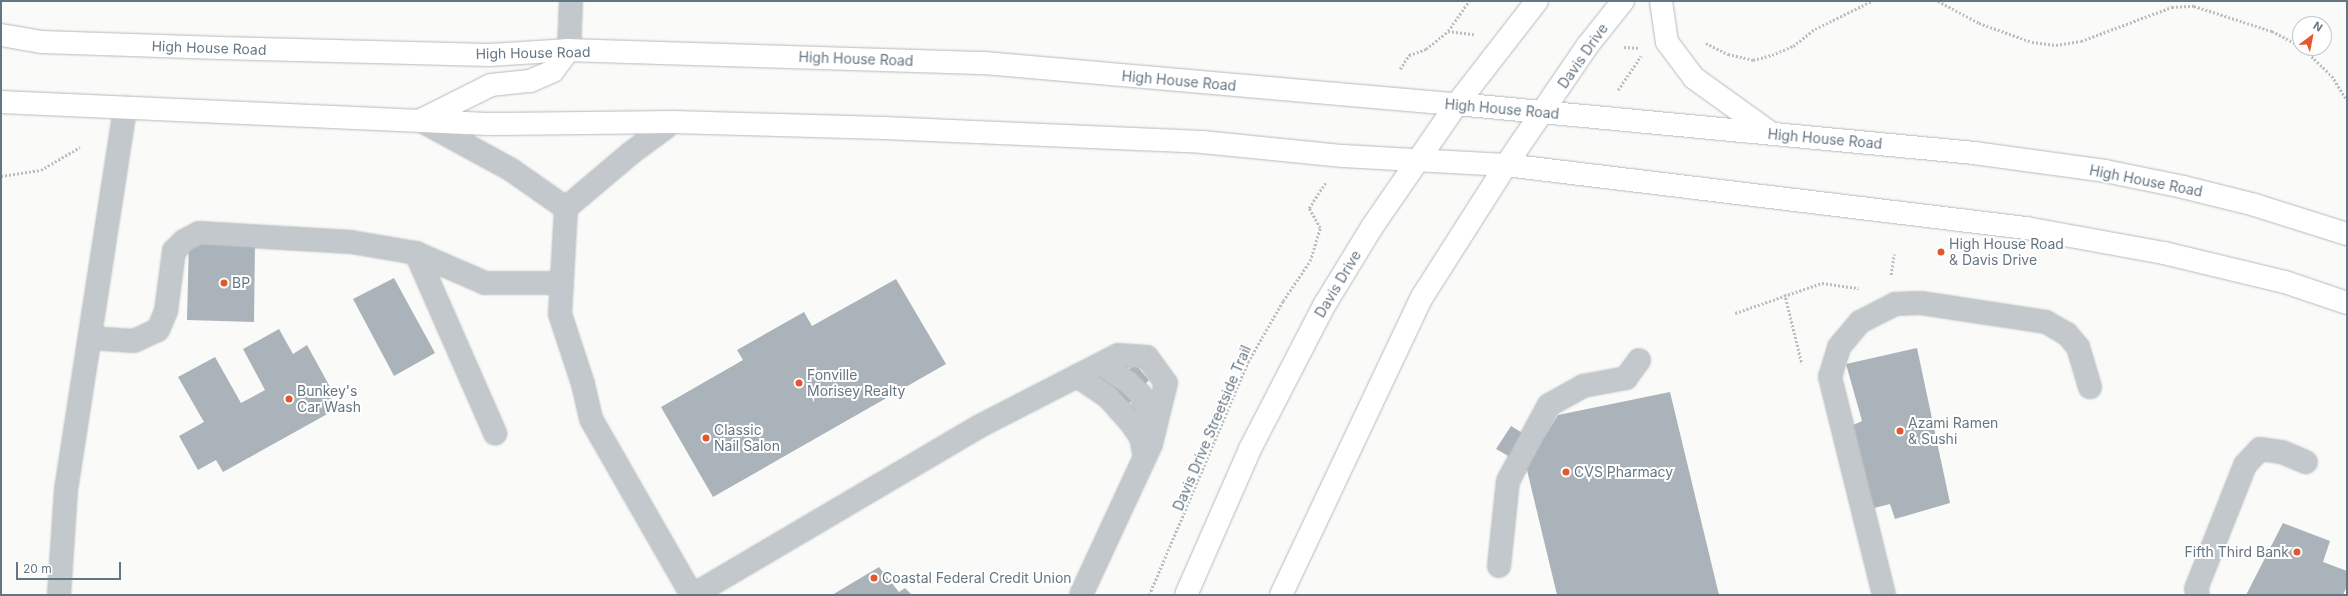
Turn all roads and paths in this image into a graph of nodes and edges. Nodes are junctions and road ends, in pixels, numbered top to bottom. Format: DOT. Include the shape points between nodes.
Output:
graph roads {
  1 [pos="571,1"];
  2 [pos="1469,1"];
  3 [pos="1537,1"];
  4 [pos="1623,1"];
  5 [pos="1660,1"];
  6 [pos="1872,1"];
  7 [pos="1938,1"];
  8 [pos="1,34"];
  9 [pos="1702,40"];
  10 [pos="2292,42"];
  11 [pos="569,50"];
  12 [pos="1409,55"];
  13 [pos="1642,55"];
  14 [pos="2311,56"];
  15 [pos="1617,92"];
  16 [pos="2347,100"];
  17 [pos="1,102"];
  18 [pos="1457,104"];
  19 [pos="125,108"];
  20 [pos="1544,112"];
  21 [pos="420,120"];
  22 [pos="673,122"];
  23 [pos="1773,134"];
  24 [pos="80,147"];
  25 [pos="1420,159"];
  26 [pos="1506,165"];
  27 [pos="1,176"];
  28 [pos="566,208"];
  29 [pos="1309,208"];
  30 [pos="2347,234"];
  31 [pos="416,252"];
  32 [pos="1894,254"];
  33 [pos="1891,278"];
  34 [pos="562,283"];
  35 [pos="1867,289"];
  36 [pos="2347,303"];
  37 [pos="1735,313"];
  38 [pos="90,338"];
  39 [pos="1639,360"];
  40 [pos="1101,364"];
  41 [pos="1077,376"];
  42 [pos="2090,387"];
  43 [pos="1155,428"];
  44 [pos="495,433"];
  45 [pos="1145,457"];
  46 [pos="2306,462"];
  47 [pos="1499,566"];
  48 [pos="59,595"];
  49 [pos="692,595"];
  50 [pos="1080,595"];
  51 [pos="1149,595"];
  52 [pos="1186,595"];
  53 [pos="1280,595"];
  54 [pos="1884,595"];
  55 [pos="2198,595"];
  1 -- 11 [label="street"];
  2 -- 12 [label="path" via="1448,31 1426,49"];
  3 -- 18 [label="main road, Davis Drive"];
  4 -- 20 [label="main road, Davis Drive" via="1588,45"];
  5 -- 23 [label="main road" via="1667,42 1694,78"];
  6 -- 9 [label="path" via="1815,29 1793,46 1753,60 1728,54"];
  7 -- 10 [label="path" via="1979,23 2032,42 2056,45 2081,41 2172,7 2194,6 2272,31"];
  8 -- 11 [label="main road, High House Road" via="42,42 220,48 489,55"];
  11 -- 18 [label="main road, High House Road" via="984,63"];
  11 -- 21 [label="main road" via="553,71 530,81 491,86"];
  13 -- 15 [label="path"];
  14 -- 16 [label="path" via="2332,76"];
  17 -- 19 [label="main road"];
  18 -- 20 [label="main road, High House Road"];
  18 -- 25 [label="main road, Davis Drive"];
  19 -- 21 [label="main road"];
  19 -- 38 [label="street"];
  20 -- 23 [label="main road, High House Road"];
  20 -- 26 [label="main road, Davis Drive"];
  21 -- 22 [label="main road" via="567,125"];
  21 -- 28 [label="street" via="510,169"];
  22 -- 25 [label="main road" via="892,128 1194,142 1342,156"];
  22 -- 28 [label="street" via="631,153"];
  23 -- 30 [label="main road, High House Road" via="1974,153 2105,171 2255,205"];
  24 -- 27 [label="path" via="41,170"];
  25 -- 26 [label="main road"];
  25 -- 52 [label="main road, Davis Drive" via="1372,227 1325,304 1250,449"];
  26 -- 36 [label="main road" via="2026,228 2164,254 2278,280"];
  26 -- 53 [label="main road, Davis Drive" via="1422,297"];
  28 -- 34 [label="street"];
  29 -- 51 [label="path, Davis Drive Streetside Trail" via="1320,228 1310,262 1248,362"];
  31 -- 34 [label="street" via="485,283"];
  31 -- 38 [label="street" via="351,242 199,233 184,241 174,251 166,311 158,330 134,341"];
  31 -- 44 [label="street"];
  32 -- 33 [label="path"];
  34 -- 49 [label="street" via="560,314 583,384 591,419"];
  35 -- 37 [label="path" via="1822,282"];
  38 -- 48 [label="street" via="66,490"];
  39 -- 47 [label="street" via="1626,378 1582,386 1549,406 1508,482"];
  40 -- 41 [label="street"];
  40 -- 43 [label="street" via="1128,382 1140,394"];
  40 -- 43 [label="street" via="1118,355 1147,357 1166,383"];
  41 -- 45 [label="street" via="1108,397 1129,420 1140,437"];
  41 -- 49 [label="street" via="978,427"];
  42 -- 54 [label="street" via="2078,347 2067,334 2046,322 1921,303 1896,304 1860,322 1838,347 1830,377"];
  43 -- 45 [label="street"];
  45 -- 50 [label="street"];
  46 -- 55 [label="street" via="2282,452 2260,448 2245,465 2196,589"];
}
